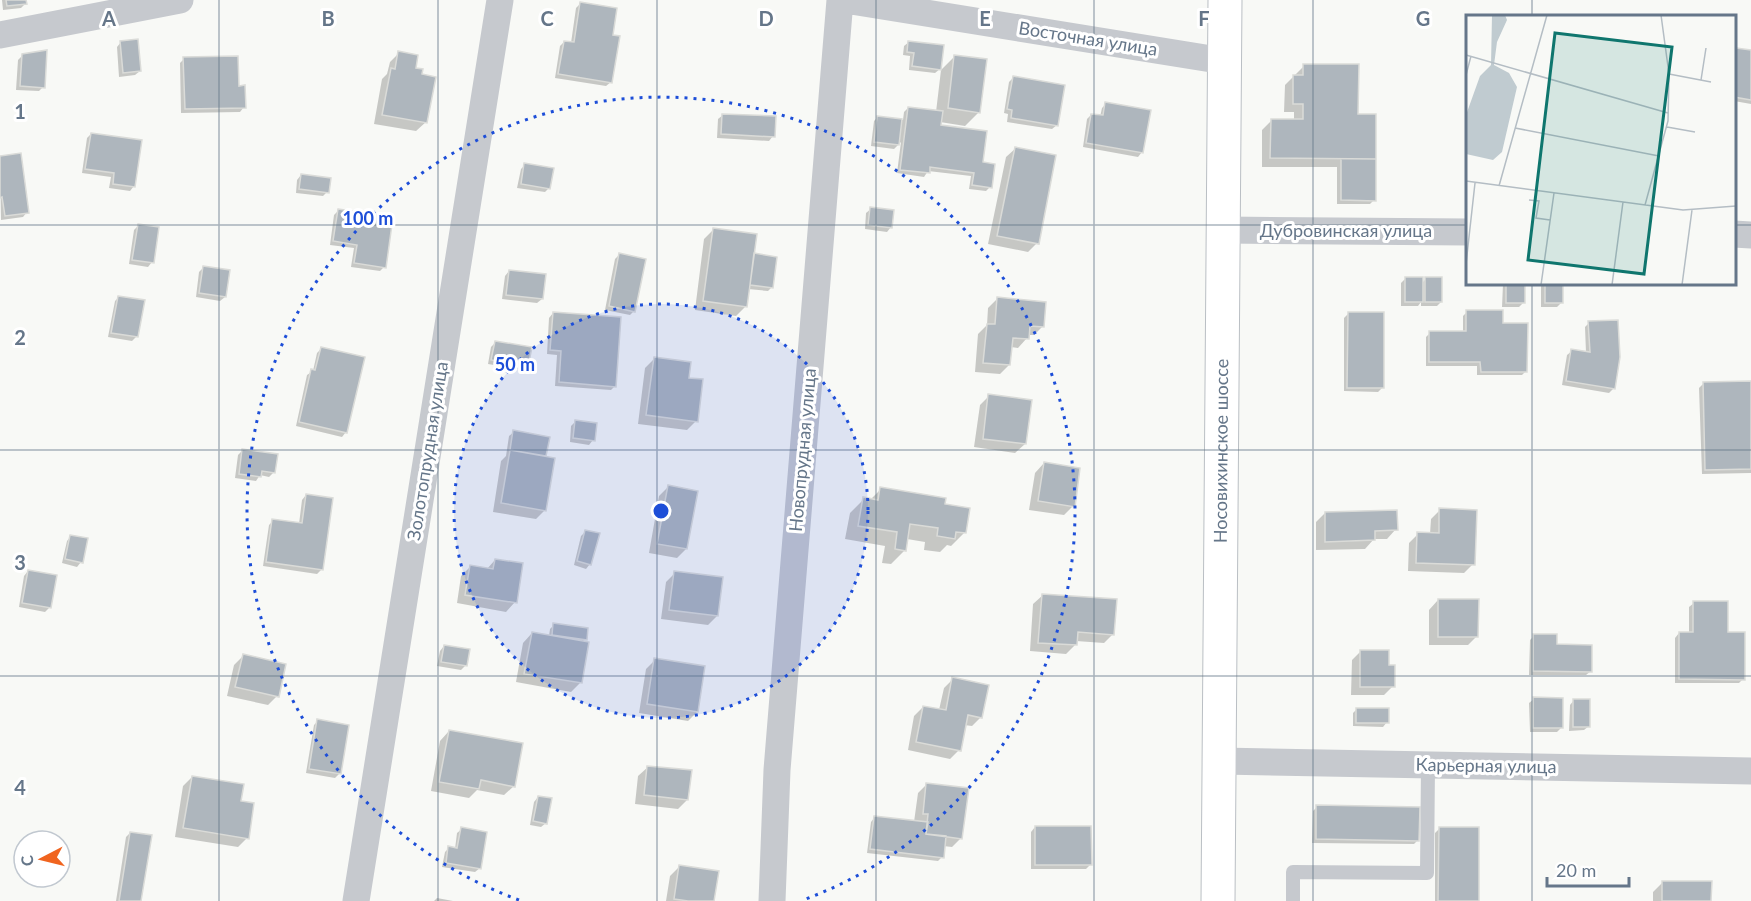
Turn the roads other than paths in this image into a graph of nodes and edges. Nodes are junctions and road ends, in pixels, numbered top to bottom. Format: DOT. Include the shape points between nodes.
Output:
graph roads {
  1 [pos="180,0"];
  2 [pos="500,0"];
  3 [pos="840,0"];
  4 [pos="845,0"];
  5 [pos="1225,0"];
  6 [pos="0,35"];
  7 [pos="1224,61"];
  8 [pos="1224,230"];
  9 [pos="1466,232"];
  10 [pos="1736,234"];
  11 [pos="1751,235"];
  12 [pos="1220,761"];
  13 [pos="1428,765"];
  14 [pos="1751,771"];
  15 [pos="356,901"];
  16 [pos="772,901"];
  17 [pos="1218,901"];
  18 [pos="1293,901"];
  1 -- 6 [label="street"];
  2 -- 15 [label="street, Золотопрудная улица"];
  3 -- 16 [label="street, Новопрудная улица" via="777,770"];
  4 -- 7 [label="street, Восточная улица"];
  5 -- 7 [label="main road, Носовихинское шоссе"];
  7 -- 8 [label="main road, Носовихинское шоссе"];
  8 -- 9 [label="street, Дубровинская улица"];
  8 -- 12 [label="main road, Носовихинское шоссе"];
  10 -- 11 [label="street"];
  12 -- 13 [label="street, Карьерная улица"];
  12 -- 17 [label="main road, Носовихинское шоссе"];
  13 -- 14 [label="street, Карьерная улица"];
  13 -- 18 [label="lane" via="1427,873 1293,872"];
}
